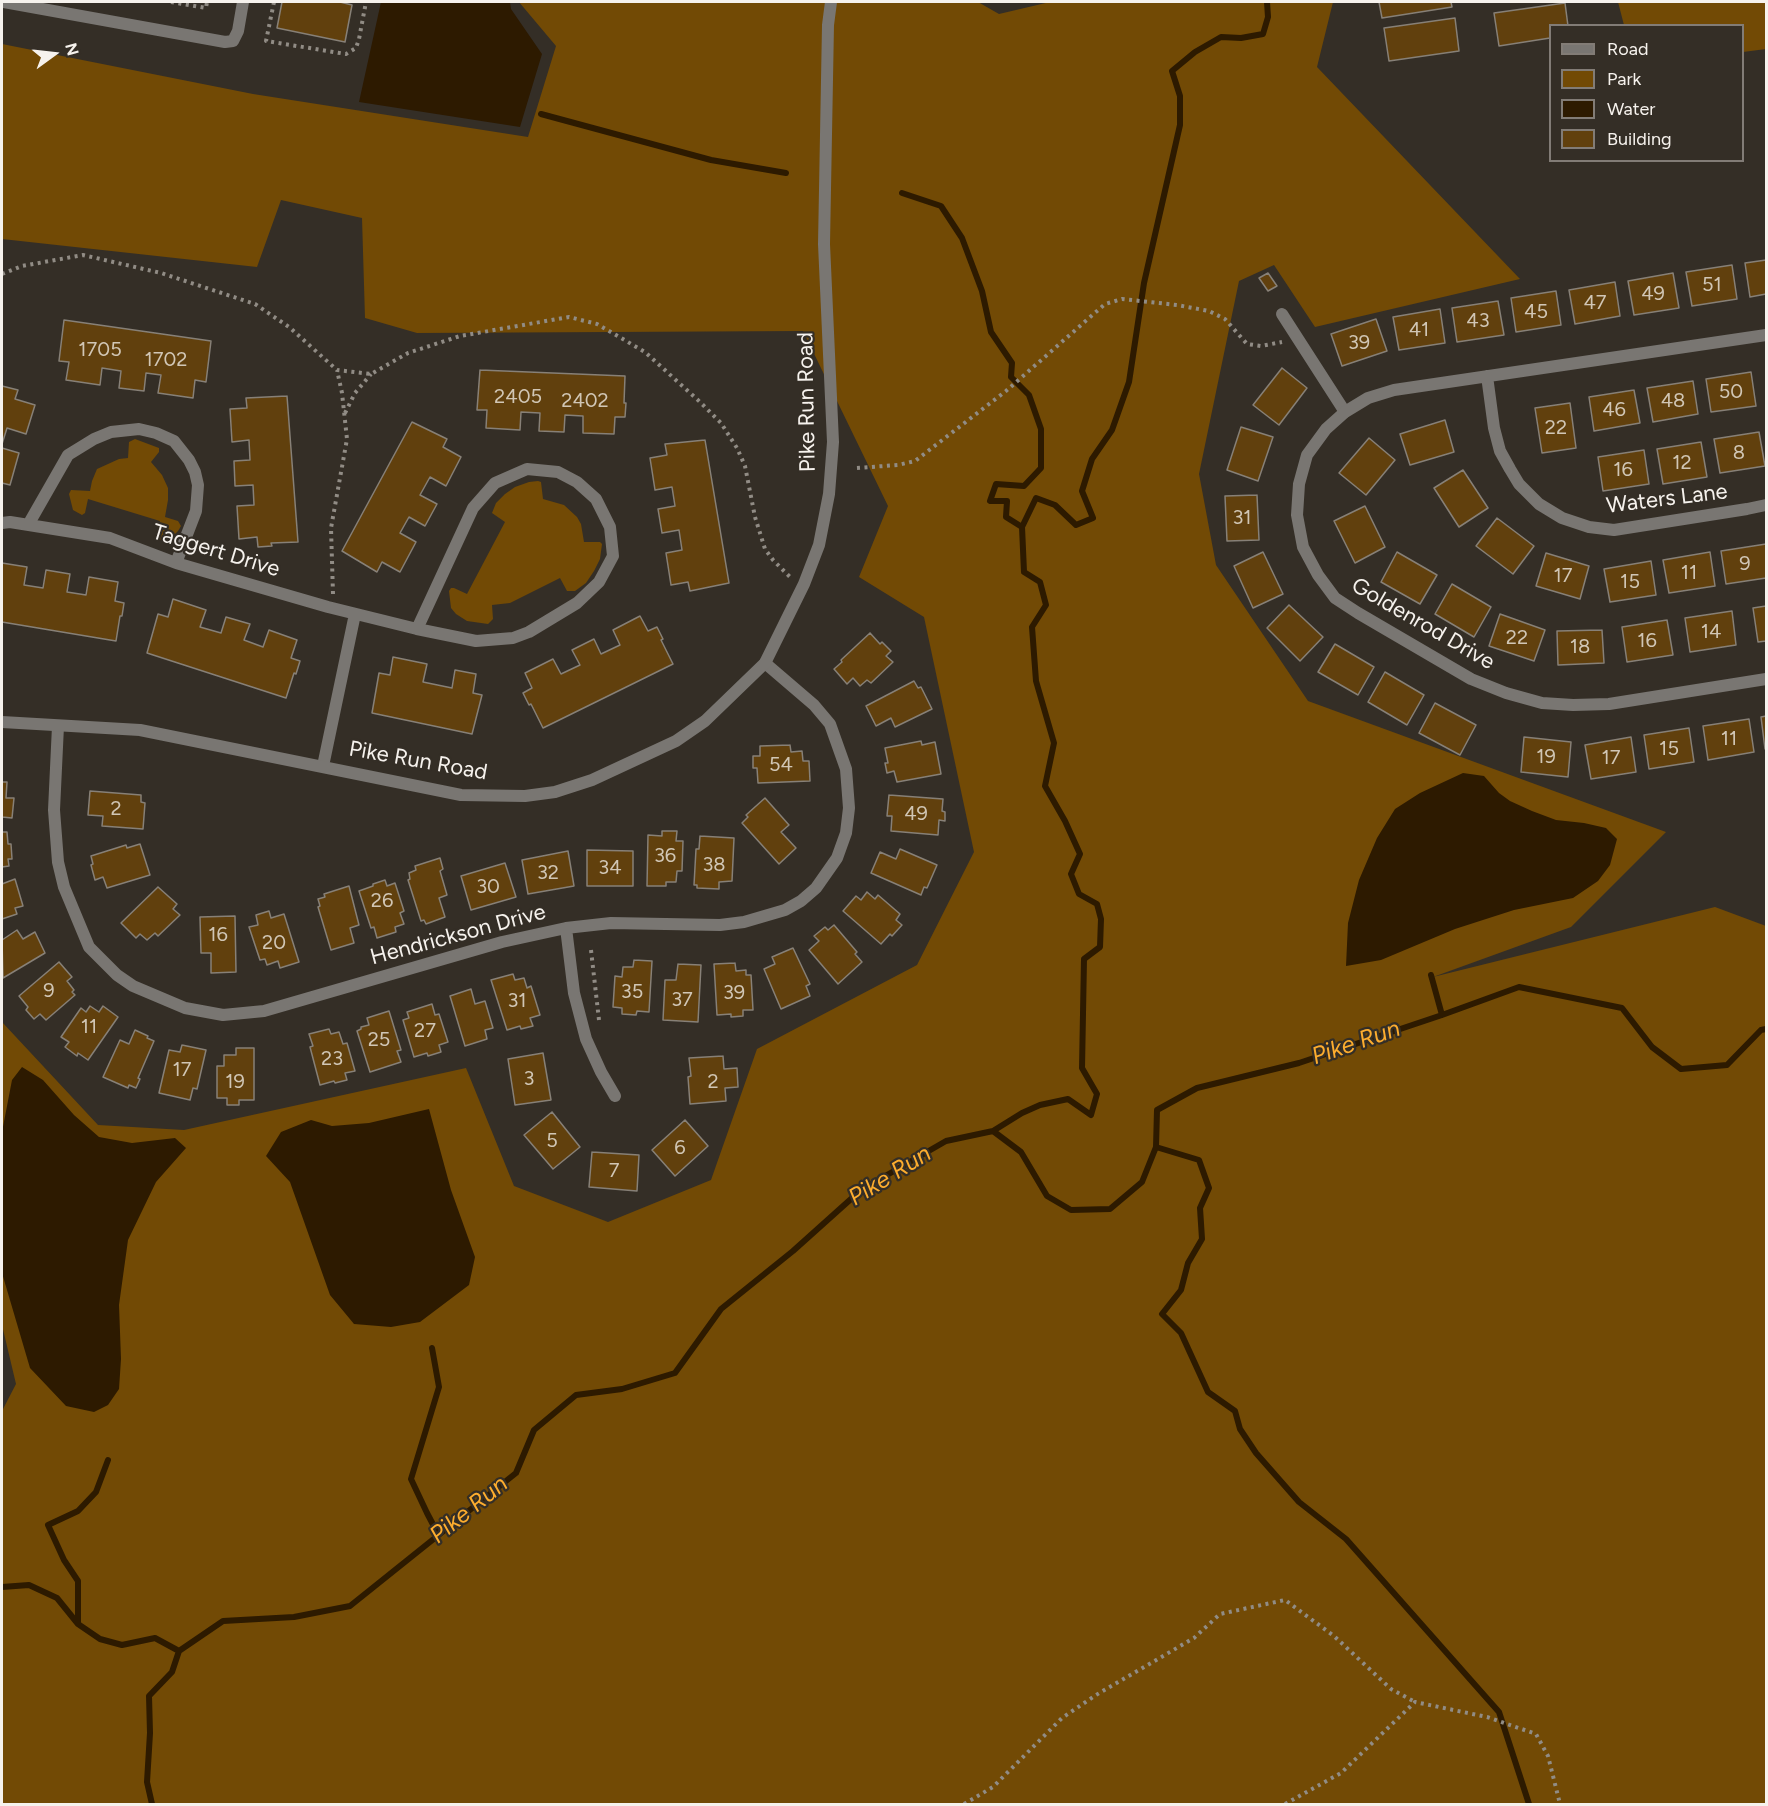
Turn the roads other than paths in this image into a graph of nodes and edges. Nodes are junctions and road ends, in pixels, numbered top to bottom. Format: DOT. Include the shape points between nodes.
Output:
graph roads {
  1 [pos="4,2"];
  2 [pos="243,2"];
  3 [pos="831,2"];
  4 [pos="24,3"];
  5 [pos="1281,314"];
  6 [pos="1767,335"];
  7 [pos="1487,376"];
  8 [pos="1345,412"];
  9 [pos="1767,505"];
  10 [pos="2,523"];
  11 [pos="28,525"];
  12 [pos="176,563"];
  13 [pos="355,614"];
  14 [pos="417,629"];
  15 [pos="765,663"];
  16 [pos="1767,679"];
  17 [pos="2,722"];
  18 [pos="58,726"];
  19 [pos="323,766"];
  20 [pos="566,928"];
  21 [pos="615,1096"];
  1 -- 4 [label="street"];
  2 -- 4 [label="street" via="238,31 233,40 225,42"];
  3 -- 15 [label="street, Pike Run Road" via="824,244 833,442 829,494 819,545"];
  5 -- 8 [label="street"];
  6 -- 7 [label="street, Goldenrod Drive"];
  7 -- 8 [label="street, Goldenrod Drive" via="1394,390 1368,398"];
  7 -- 9 [label="street, Waters Lane" via="1500,451 1520,484 1539,504 1562,518 1614,530"];
  8 -- 16 [label="street, Goldenrod Drive" via="1307,455 1299,484 1297,515 1303,547 1318,575 1335,598 1358,613 1471,679 1542,703 1609,704"];
  10 -- 11 [label="street, Taggert Drive"];
  11 -- 12 [label="street, Taggert Drive" via="110,538"];
  11 -- 12 [label="street" via="68,455 111,432 139,429 156,433 174,441 189,460 198,485 195,511"];
  12 -- 13 [label="street, Taggert Drive"];
  13 -- 14 [label="street, Taggert Drive"];
  13 -- 19 [label="street"];
  14 -- 14 [label="street, Taggert Drive" via="473,508 495,483 526,469 558,472 577,482 596,500 610,528 613,556 599,582 577,603 513,638 476,641"];
  15 -- 19 [label="street, Pike Run Road" via="705,721 676,741 592,780 555,792 525,796 461,795"];
  15 -- 20 [label="street, Hendrickson Drive" via="830,724 846,769 846,833 837,858 816,888 785,910 744,922"];
  17 -- 18 [label="street, Pike Run Road"];
  18 -- 19 [label="street, Pike Run Road" via="140,730"];
  18 -- 20 [label="street, Hendrickson Drive" via="54,810 58,862 64,887 90,947 133,986 185,1008 223,1015 264,1011 502,942"];
  20 -- 21 [label="street" via="574,993 586,1039"];
}
